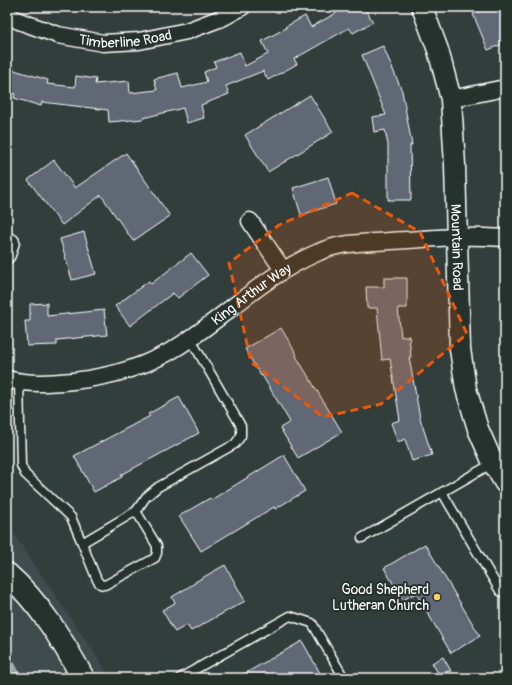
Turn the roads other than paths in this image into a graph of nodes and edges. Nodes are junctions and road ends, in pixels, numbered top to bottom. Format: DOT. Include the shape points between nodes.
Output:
graph roads {
  1 [pos="242,7"];
  2 [pos="422,7"];
  3 [pos="7,15"];
  4 [pos="505,88"];
  5 [pos="451,99"];
  6 [pos="250,222"];
  7 [pos="457,237"];
  8 [pos="505,238"];
  9 [pos="282,270"];
  10 [pos="190,338"];
  11 [pos="13,381"];
  12 [pos="493,463"];
  13 [pos="505,483"];
  14 [pos="442,492"];
  15 [pos="136,511"];
  16 [pos="362,538"];
  17 [pos="82,543"];
  18 [pos="7,574"];
  19 [pos="505,593"];
  20 [pos="76,675"];
  21 [pos="180,678"];
  22 [pos="344,678"];
  1 -- 3 [label="street, Timberline Road" via="187,31 139,41 103,43 58,35"];
  2 -- 5 [label="street, Mountain Road" via="438,50"];
  4 -- 5 [label="street"];
  5 -- 7 [label="street, Mountain Road"];
  6 -- 9 [label="street"];
  7 -- 8 [label="street, King Arthur Way"];
  7 -- 9 [label="street, King Arthur Way" via="344,244 319,251"];
  7 -- 12 [label="street, Mountain Road" via="460,349 466,389 478,429"];
  9 -- 10 [label="street, King Arthur Way"];
  10 -- 11 [label="street, King Arthur Way" via="149,362 118,373 51,383"];
  10 -- 15 [label="lane" via="241,426 241,436 235,444 158,487 146,497"];
  11 -- 17 [label="lane" via="21,466 25,474 71,517"];
  12 -- 13 [label="street, Mountain Road"];
  12 -- 14 [label="lane"];
  14 -- 16 [label="lane"];
  14 -- 19 [label="lane" via="500,590"];
  15 -- 17 [label="lane"];
  15 -- 17 [label="lane" via="157,546 158,553 155,558 105,585 100,584"];
  18 -- 20 [label="main road" via="38,606 60,640"];
  21 -- 22 [label="lane" via="290,616 312,623"];
}
